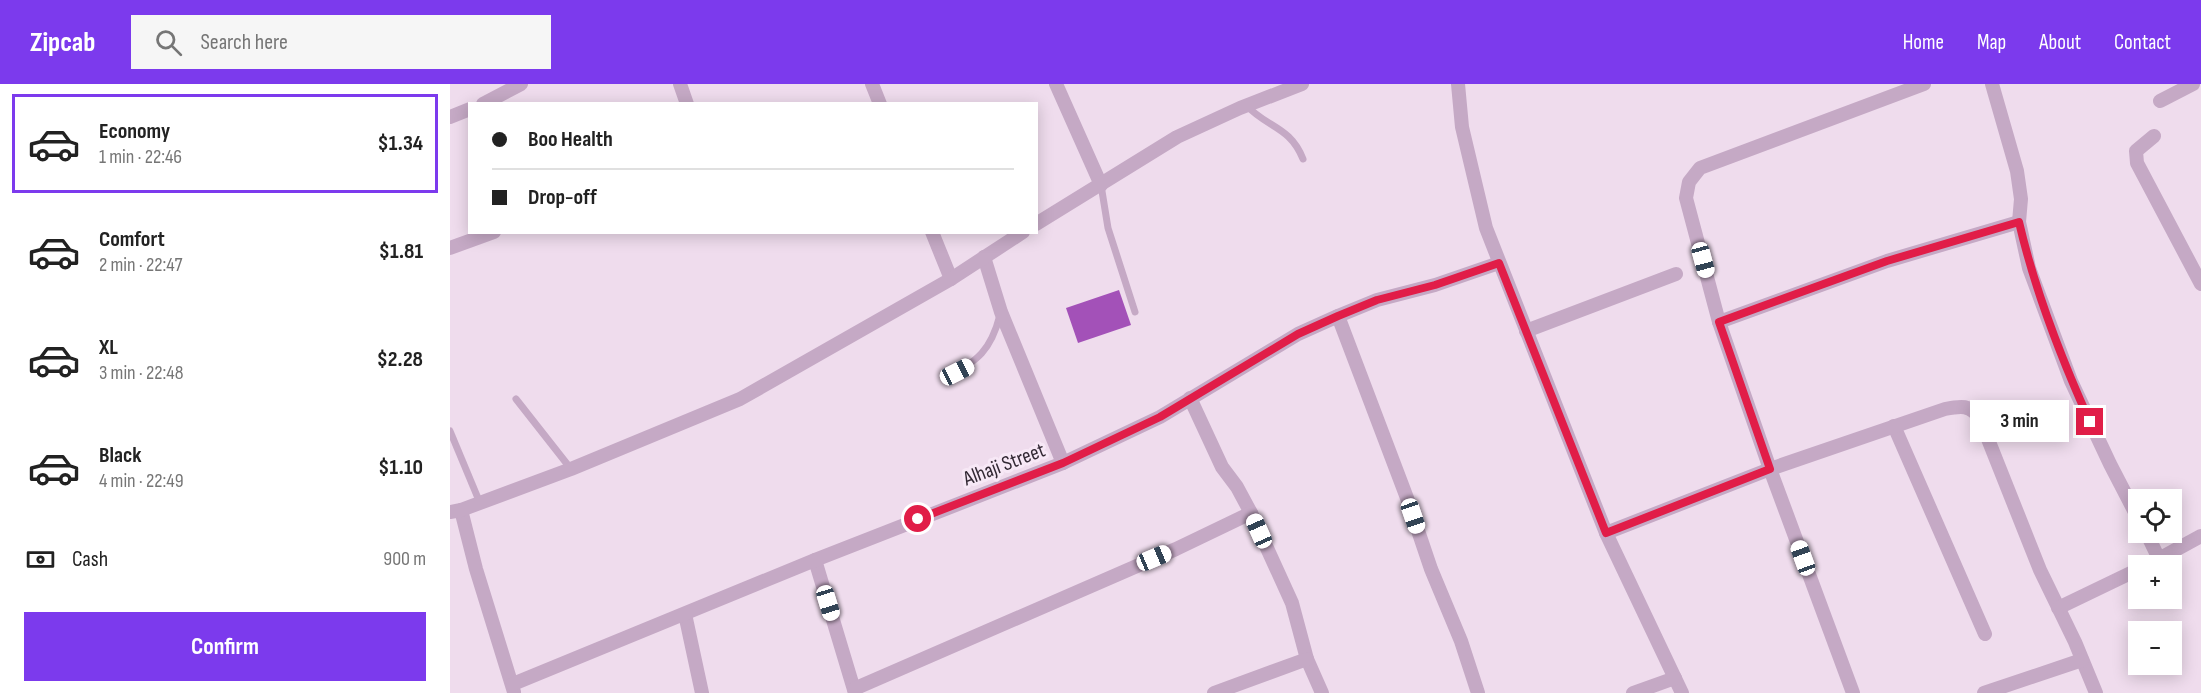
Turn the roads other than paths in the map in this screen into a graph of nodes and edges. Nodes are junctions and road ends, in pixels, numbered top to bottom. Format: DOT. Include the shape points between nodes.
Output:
graph roads {
  1 [pos="521,84"];
  2 [pos="680,84"];
  3 [pos="872,84"];
  4 [pos="1056,84"];
  5 [pos="1302,84"];
  6 [pos="1458,84"];
  7 [pos="1924,84"];
  8 [pos="1992,84"];
  9 [pos="2193,84"];
  10 [pos="2160,101"];
  11 [pos="487,102"];
  12 [pos="686,102"];
  13 [pos="879,102"];
  14 [pos="1246,105"];
  15 [pos="468,110"];
  16 [pos="450,117"];
  17 [pos="2154,136"];
  18 [pos="1303,159"];
  19 [pos="1101,185"];
  20 [pos="2019,222"];
  21 [pos="1038,223"];
  22 [pos="488,234"];
  23 [pos="933,234"];
  24 [pos="1020,234"];
  25 [pos="450,248"];
  26 [pos="984,257"];
  27 [pos="1499,263"];
  28 [pos="1676,274"];
  29 [pos="951,279"];
  30 [pos="2201,284"];
  31 [pos="1001,312"];
  32 [pos="1135,312"];
  33 [pos="1338,316"];
  34 [pos="1719,322"];
  35 [pos="1526,331"];
  36 [pos="946,378"];
  37 [pos="1190,398"];
  38 [pos="516,399"];
  39 [pos="1894,426"];
  40 [pos="450,431"];
  41 [pos="1063,463"];
  42 [pos="571,468"];
  43 [pos="1770,469"];
  44 [pos="2128,499"];
  45 [pos="480,502"];
  46 [pos="456,511"];
  47 [pos="1251,513"];
  48 [pos="1606,533"];
  49 [pos="2201,536"];
  50 [pos="2166,555"];
  51 [pos="815,560"];
  52 [pos="2128,574"];
  53 [pos="2058,608"];
  54 [pos="685,614"];
  55 [pos="1985,634"];
  56 [pos="1307,659"];
  57 [pos="2082,660"];
  58 [pos="1675,678"];
  59 [pos="514,689"];
  60 [pos="854,691"];
  61 [pos="702,693"];
  62 [pos="1214,693"];
  63 [pos="1322,693"];
  64 [pos="1478,693"];
  65 [pos="1633,693"];
  66 [pos="1682,693"];
  67 [pos="1853,693"];
  68 [pos="1984,693"];
  69 [pos="2096,693"];
  1 -- 11 [label="street"];
  2 -- 12 [label="street"];
  3 -- 13 [label="street"];
  4 -- 19 [label="street"];
  5 -- 14 [label="street"];
  6 -- 27 [label="street" via="1462,128 1486,228"];
  7 -- 34 [label="street" via="1700,168 1689,182 1686,198"];
  8 -- 20 [label="street" via="2017,171"];
  9 -- 10 [label="street"];
  14 -- 18 [label="lane" via="1255,115 1285,131"];
  14 -- 19 [label="street" via="1177,137"];
  15 -- 16 [label="street"];
  17 -- 30 [label="street" via="2136,151 2137,164"];
  19 -- 21 [label="street"];
  19 -- 32 [label="lane" via="1108,228"];
  20 -- 34 [label="street" via="1887,261"];
  20 -- 44 [label="street" via="2029,268 2071,381"];
  22 -- 25 [label="street"];
  23 -- 29 [label="street"];
  24 -- 26 [label="street"];
  26 -- 29 [label="street"];
  26 -- 31 [label="street"];
  27 -- 33 [label="street, Alhaji Street" via="1377,300"];
  27 -- 35 [label="street"];
  28 -- 35 [label="street"];
  29 -- 42 [label="street" via="740,399"];
  31 -- 36 [label="lane" via="985,352"];
  31 -- 41 [label="street"];
  33 -- 37 [label="street, Alhaji Street" via="1298,334"];
  33 -- 64 [label="street"];
  34 -- 43 [label="street"];
  35 -- 48 [label="street"];
  37 -- 41 [label="street, Alhaji Street" via="1160,417"];
  37 -- 47 [label="street" via="1222,467"];
  38 -- 42 [label="lane"];
  39 -- 43 [label="street"];
  39 -- 53 [label="street" via="1945,409 1968,407 1976,412"];
  39 -- 55 [label="street"];
  40 -- 45 [label="lane"];
  41 -- 51 [label="street, Alhaji Street"];
  42 -- 45 [label="street"];
  43 -- 48 [label="street"];
  43 -- 67 [label="street"];
  45 -- 46 [label="street"];
  46 -- 59 [label="street"];
  47 -- 56 [label="street" via="1292,603"];
  47 -- 60 [label="street"];
  48 -- 58 [label="street"];
  49 -- 50 [label="street"];
  51 -- 54 [label="street, Alhaji Street"];
  51 -- 60 [label="street"];
  52 -- 53 [label="street"];
  53 -- 57 [label="street"];
  54 -- 59 [label="street, Alhaji Street"];
  54 -- 61 [label="street"];
  56 -- 62 [label="street"];
  56 -- 63 [label="street"];
  57 -- 68 [label="street"];
  57 -- 69 [label="street"];
  58 -- 65 [label="street"];
  58 -- 66 [label="street"];
}
